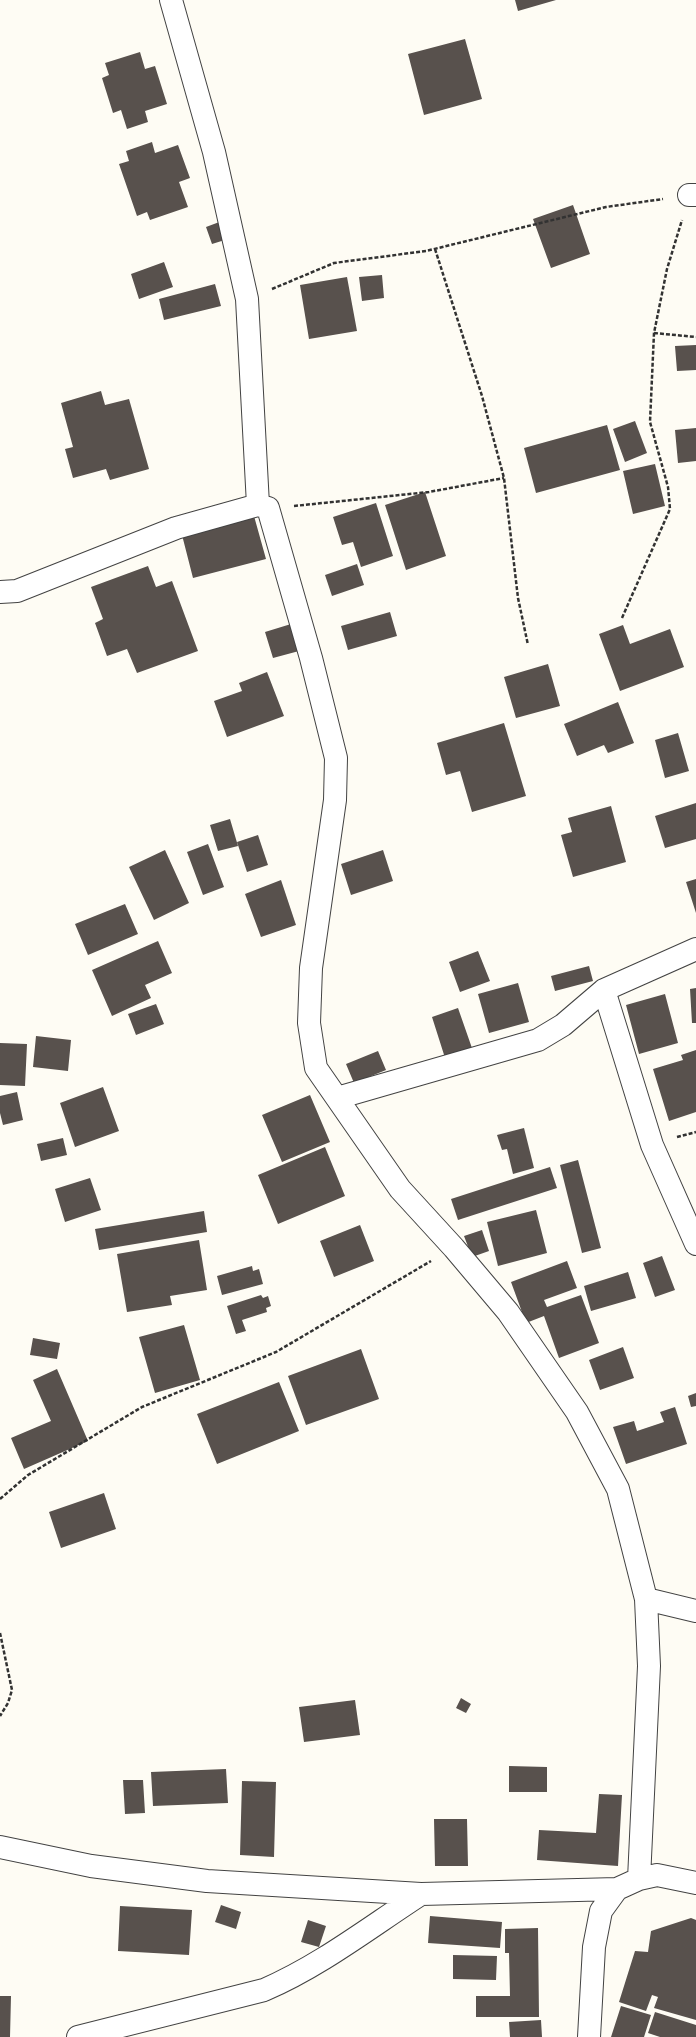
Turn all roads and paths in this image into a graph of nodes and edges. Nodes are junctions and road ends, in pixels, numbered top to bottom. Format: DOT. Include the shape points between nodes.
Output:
graph roads {
  1 [pos="171,0"];
  2 [pos="693,195"];
  3 [pos="435,249"];
  4 [pos="247,299"];
  5 [pos="654,333"];
  6 [pos="696,337"];
  7 [pos="504,478"];
  8 [pos="263,507"];
  9 [pos="0,592"];
  10 [pos="622,618"];
  11 [pos="528,645"];
  12 [pos="696,949"];
  13 [pos="604,990"];
  14 [pos="337,1098"];
  15 [pos="696,1244"];
  16 [pos="454,1248"];
  17 [pos="0,1499"];
  18 [pos="646,1599"];
  19 [pos="696,1611"];
  20 [pos="0,1632"];
  21 [pos="0,1716"];
  22 [pos="0,1847"];
  23 [pos="639,1879"];
  24 [pos="696,1884"];
  25 [pos="617,1889"];
  26 [pos="421,1894"];
  27 [pos="78,2037"];
  28 [pos="589,2037"];
  1 -- 4 [label="street" via="214,152"];
  2 -- 3 [label="path" via="606,207"];
  2 -- 5 [label="path" via="667,269"];
  3 -- 4 [label="path" via="334,263"];
  3 -- 7 [label="path" via="482,396"];
  4 -- 8 [label="street"];
  5 -- 6 [label="path"];
  5 -- 10 [label="path" via="650,422 668,487 670,509"];
  7 -- 8 [label="path" via="429,492"];
  7 -- 11 [label="path" via="518,598"];
  8 -- 9 [label="street" via="176,528 18,591"];
  8 -- 14 [label="street" via="311,658 336,758 335,800 311,968 309,1023 316,1068"];
  12 -- 13 [label="street"];
  13 -- 14 [label="street" via="563,1025 538,1040"];
  13 -- 15 [label="street" via="652,1145"];
  14 -- 16 [label="street" via="400,1189"];
  16 -- 17 [label="path" via="276,1352 142,1407 28,1475"];
  16 -- 18 [label="street" via="508,1312 577,1412 618,1489"];
  18 -- 19 [label="street"];
  18 -- 23 [label="street" via="649,1666"];
  20 -- 21 [label="path" via="12,1690"];
  22 -- 26 [label="street" via="91,1866 207,1881"];
  23 -- 24 [label="street" via="657,1875"];
  23 -- 25 [label="street"];
  25 -- 26 [label="street"];
  25 -- 28 [label="street" via="600,1911 594,1947"];
  26 -- 27 [label="street" via="290,1979 264,1990"];
}
